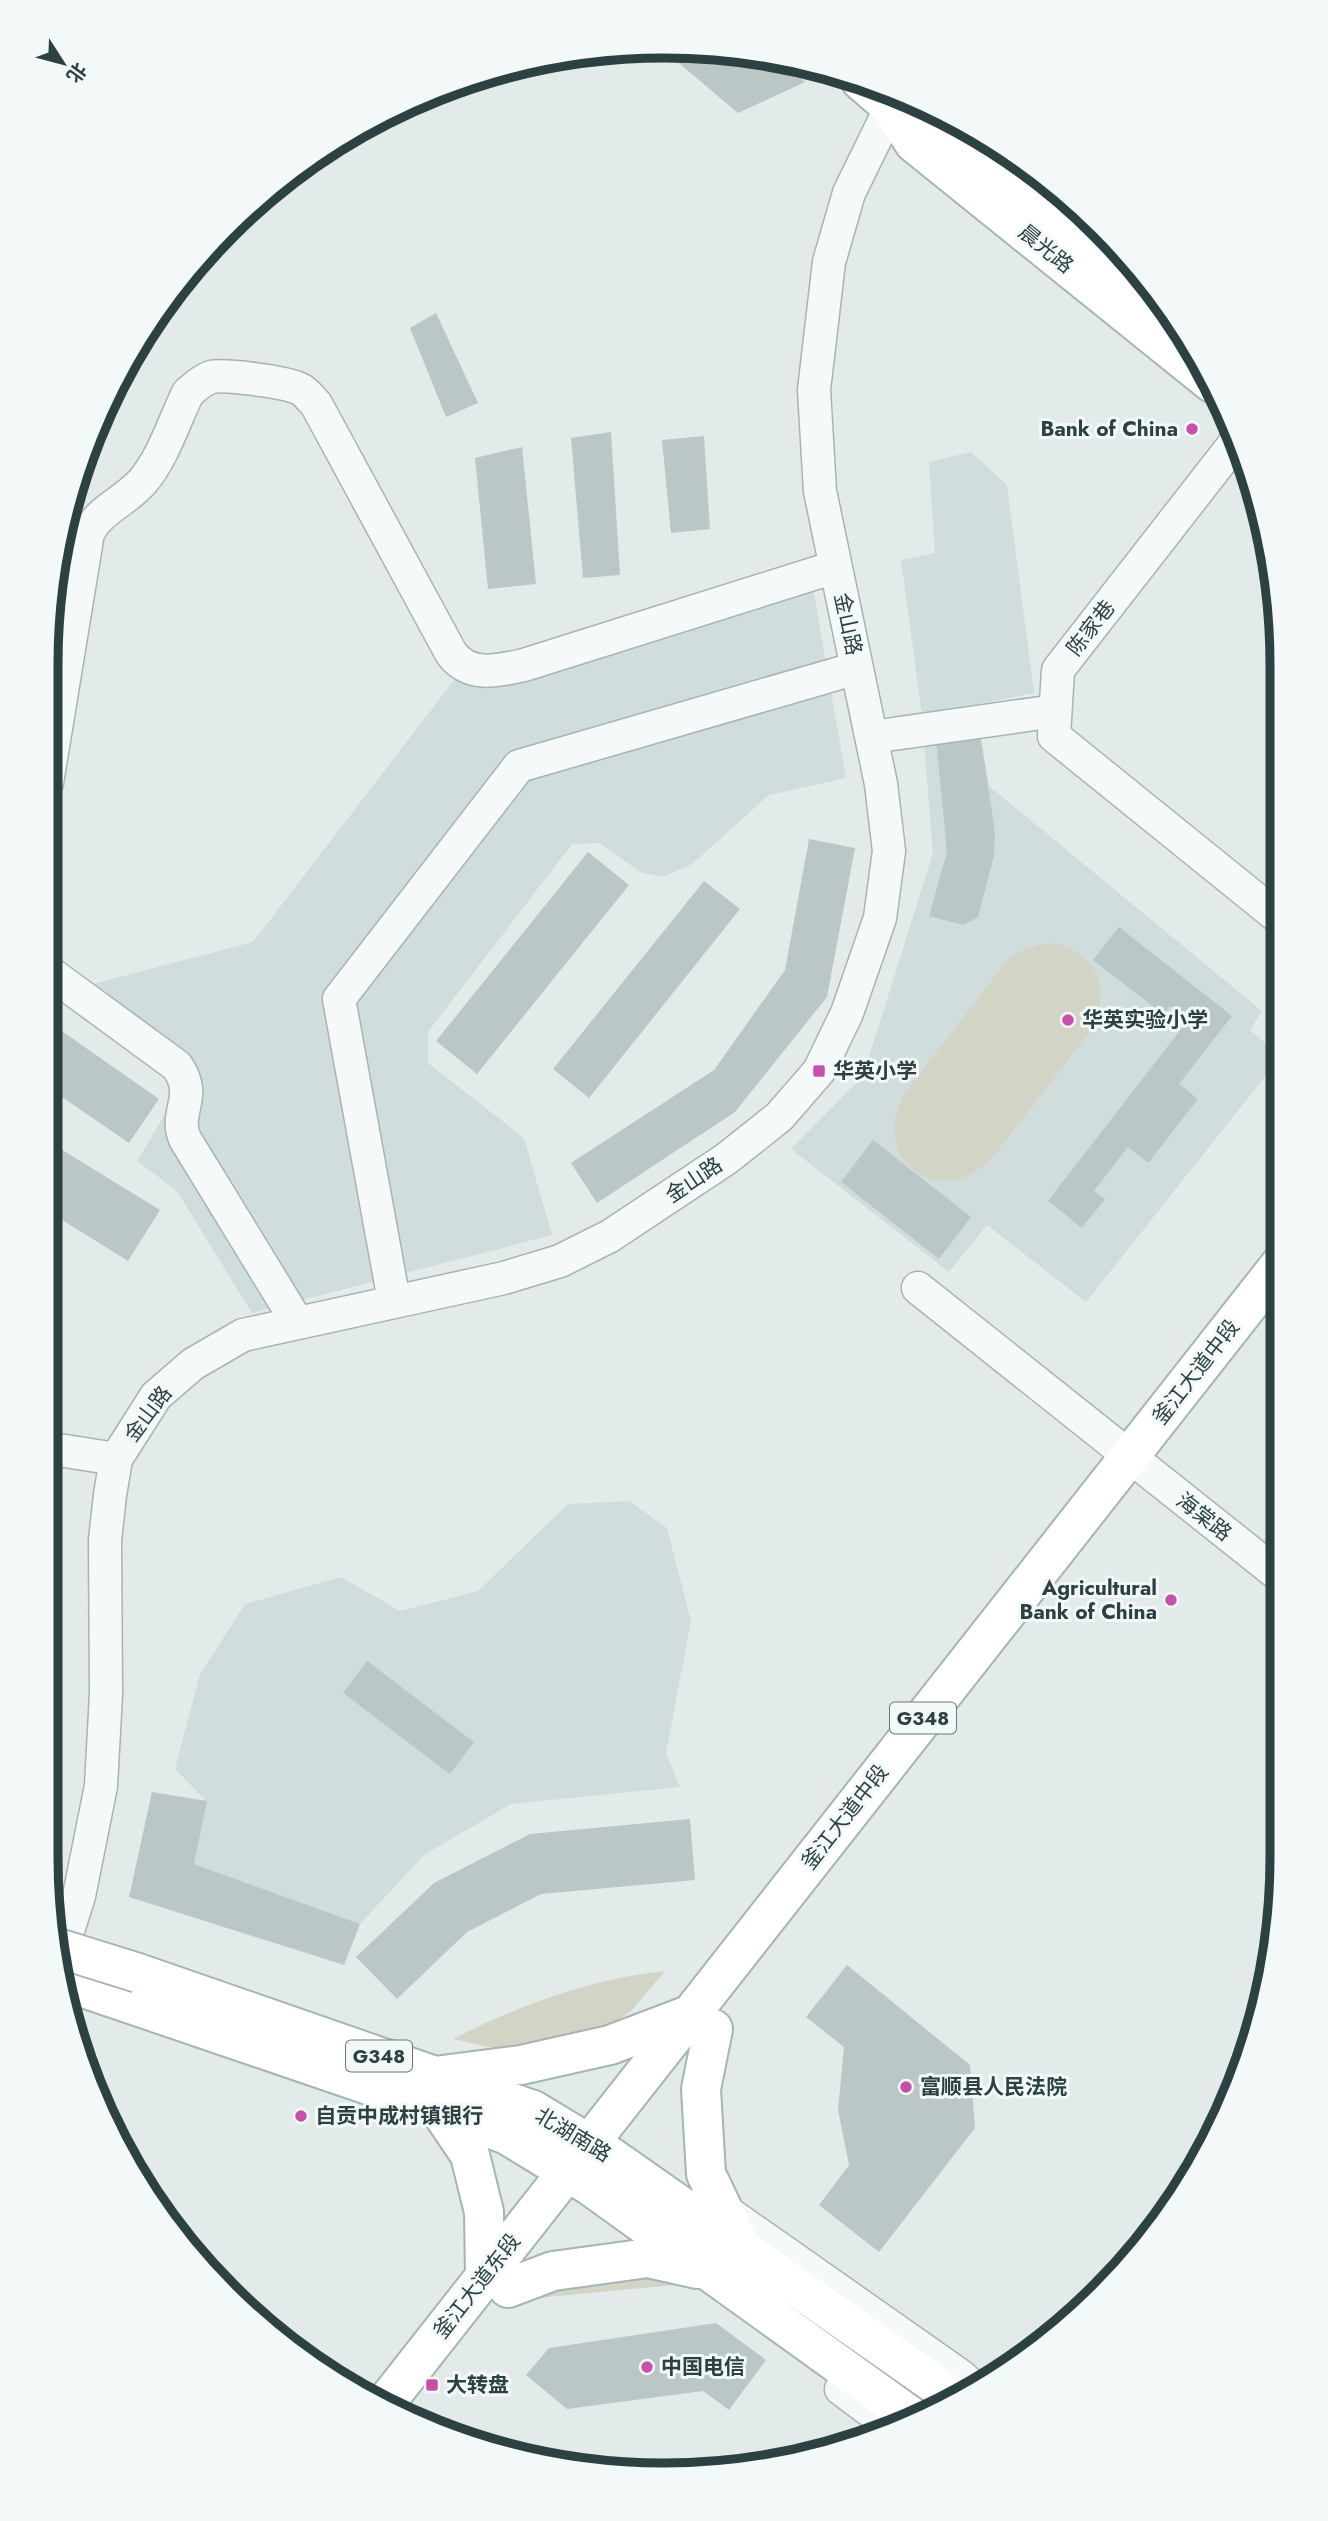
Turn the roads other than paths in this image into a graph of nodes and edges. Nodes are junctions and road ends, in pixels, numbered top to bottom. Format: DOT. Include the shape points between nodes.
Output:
graph roads {
  1 [pos="881,98"];
  2 [pos="891,107"];
  3 [pos="930,119"];
  4 [pos="935,122"];
  5 [pos="1130,277"];
  6 [pos="1192,367"];
  7 [pos="1230,449"];
  8 [pos="835,567"];
  9 [pos="857,668"];
  10 [pos="1055,711"];
  11 [pos="58,716"];
  12 [pos="872,737"];
  13 [pos="1270,911"];
  14 [pos="58,979"];
  15 [pos="1270,1279"];
  16 [pos="918,1288"];
  17 [pos="394,1301"];
  18 [pos="1270,1319"];
  19 [pos="297,1322"];
  20 [pos="58,1450"];
  21 [pos="117,1459"];
  22 [pos="1139,1466"];
  23 [pos="1270,1568"];
  24 [pos="64,1942"];
  25 [pos="66,1953"];
  26 [pos="71,1982"];
  27 [pos="134,1988"];
  28 [pos="702,2022"];
  29 [pos="437,2092"];
  30 [pos="589,2164"];
  31 [pos="723,2209"];
  32 [pos="741,2247"];
  33 [pos="671,2264"];
  34 [pos="711,2272"];
  35 [pos="496,2282"];
  36 [pos="967,2382"];
  37 [pos="947,2393"];
  38 [pos="390,2398"];
  39 [pos="413,2409"];
  40 [pos="906,2413"];
  41 [pos="884,2421"];
  1 -- 2 [label="main road, 晨光路"];
  2 -- 3 [label="main road, 晨光路"];
  2 -- 6 [label="main road, 晨光路" via="914,143"];
  2 -- 8 [label="street, 金山路" via="849,193 828,275 814,390 820,491"];
  4 -- 5 [label="main road, 晨光路"];
  7 -- 10 [label="street, 陈家巷" via="1058,670"];
  8 -- 9 [label="street, 金山路"];
  8 -- 11 [label="street" via="524,665 471,670 451,653 316,404 301,389 284,384 211,377 188,393 141,484 94,521 88,533"];
  9 -- 12 [label="street, 金山路"];
  9 -- 17 [label="street" via="519,766 339,999"];
  10 -- 12 [label="street"];
  10 -- 13 [label="street, 陈家巷" via="1054,736"];
  12 -- 17 [label="street, 金山路" via="889,851 880,918 847,1013 820,1071 779,1117 726,1159 610,1236 560,1261"];
  14 -- 19 [label="street" via="177,1066 184,1076 187,1093 181,1130 185,1139"];
  15 -- 22 [label="main road, 釜江大道中段 / G348"];
  16 -- 22 [label="street, 海棠路"];
  17 -- 19 [label="street, 金山路"];
  18 -- 22 [label="main road, 釜江大道中段 / G348"];
  19 -- 21 [label="street, 金山路" via="243,1335 193,1364 156,1396"];
  20 -- 21 [label="street"];
  21 -- 24 [label="street, 金山路" via="105,1541 101,1786 79,1896"];
  22 -- 23 [label="street, 海棠路"];
  22 -- 28 [label="main road, 釜江大道中段 / G348"];
  25 -- 27 [label="main road, G348, bridge"];
  26 -- 27 [label="main road, G348"];
  27 -- 29 [label="main road, 北湖南路 / G348"];
  28 -- 29 [label="main road" via="520,2065"];
  28 -- 30 [label="main road, 釜江大道中段 / G348"];
  28 -- 31 [label="main road" via="706,2174"];
  29 -- 30 [label="main road, 北湖南路 / G348" via="507,2135"];
  29 -- 35 [label="main road" via="470,2155"];
  30 -- 32 [label="main road, 北湖南路"];
  30 -- 34 [label="main road, 北湖南路"];
  30 -- 35 [label="main road, 釜江大道东段"];
  31 -- 32 [label="main road"];
  31 -- 36 [label="street"];
  32 -- 37 [label="main road, 北湖南路"];
  33 -- 34 [label="main road"];
  33 -- 35 [label="main road" via="648,2258"];
  33 -- 41 [label="street"];
  34 -- 40 [label="main road, 北湖南路"];
  35 -- 38 [label="main road, 釜江大道东段"];
  35 -- 39 [label="main road, 釜江大道东段"];
}
